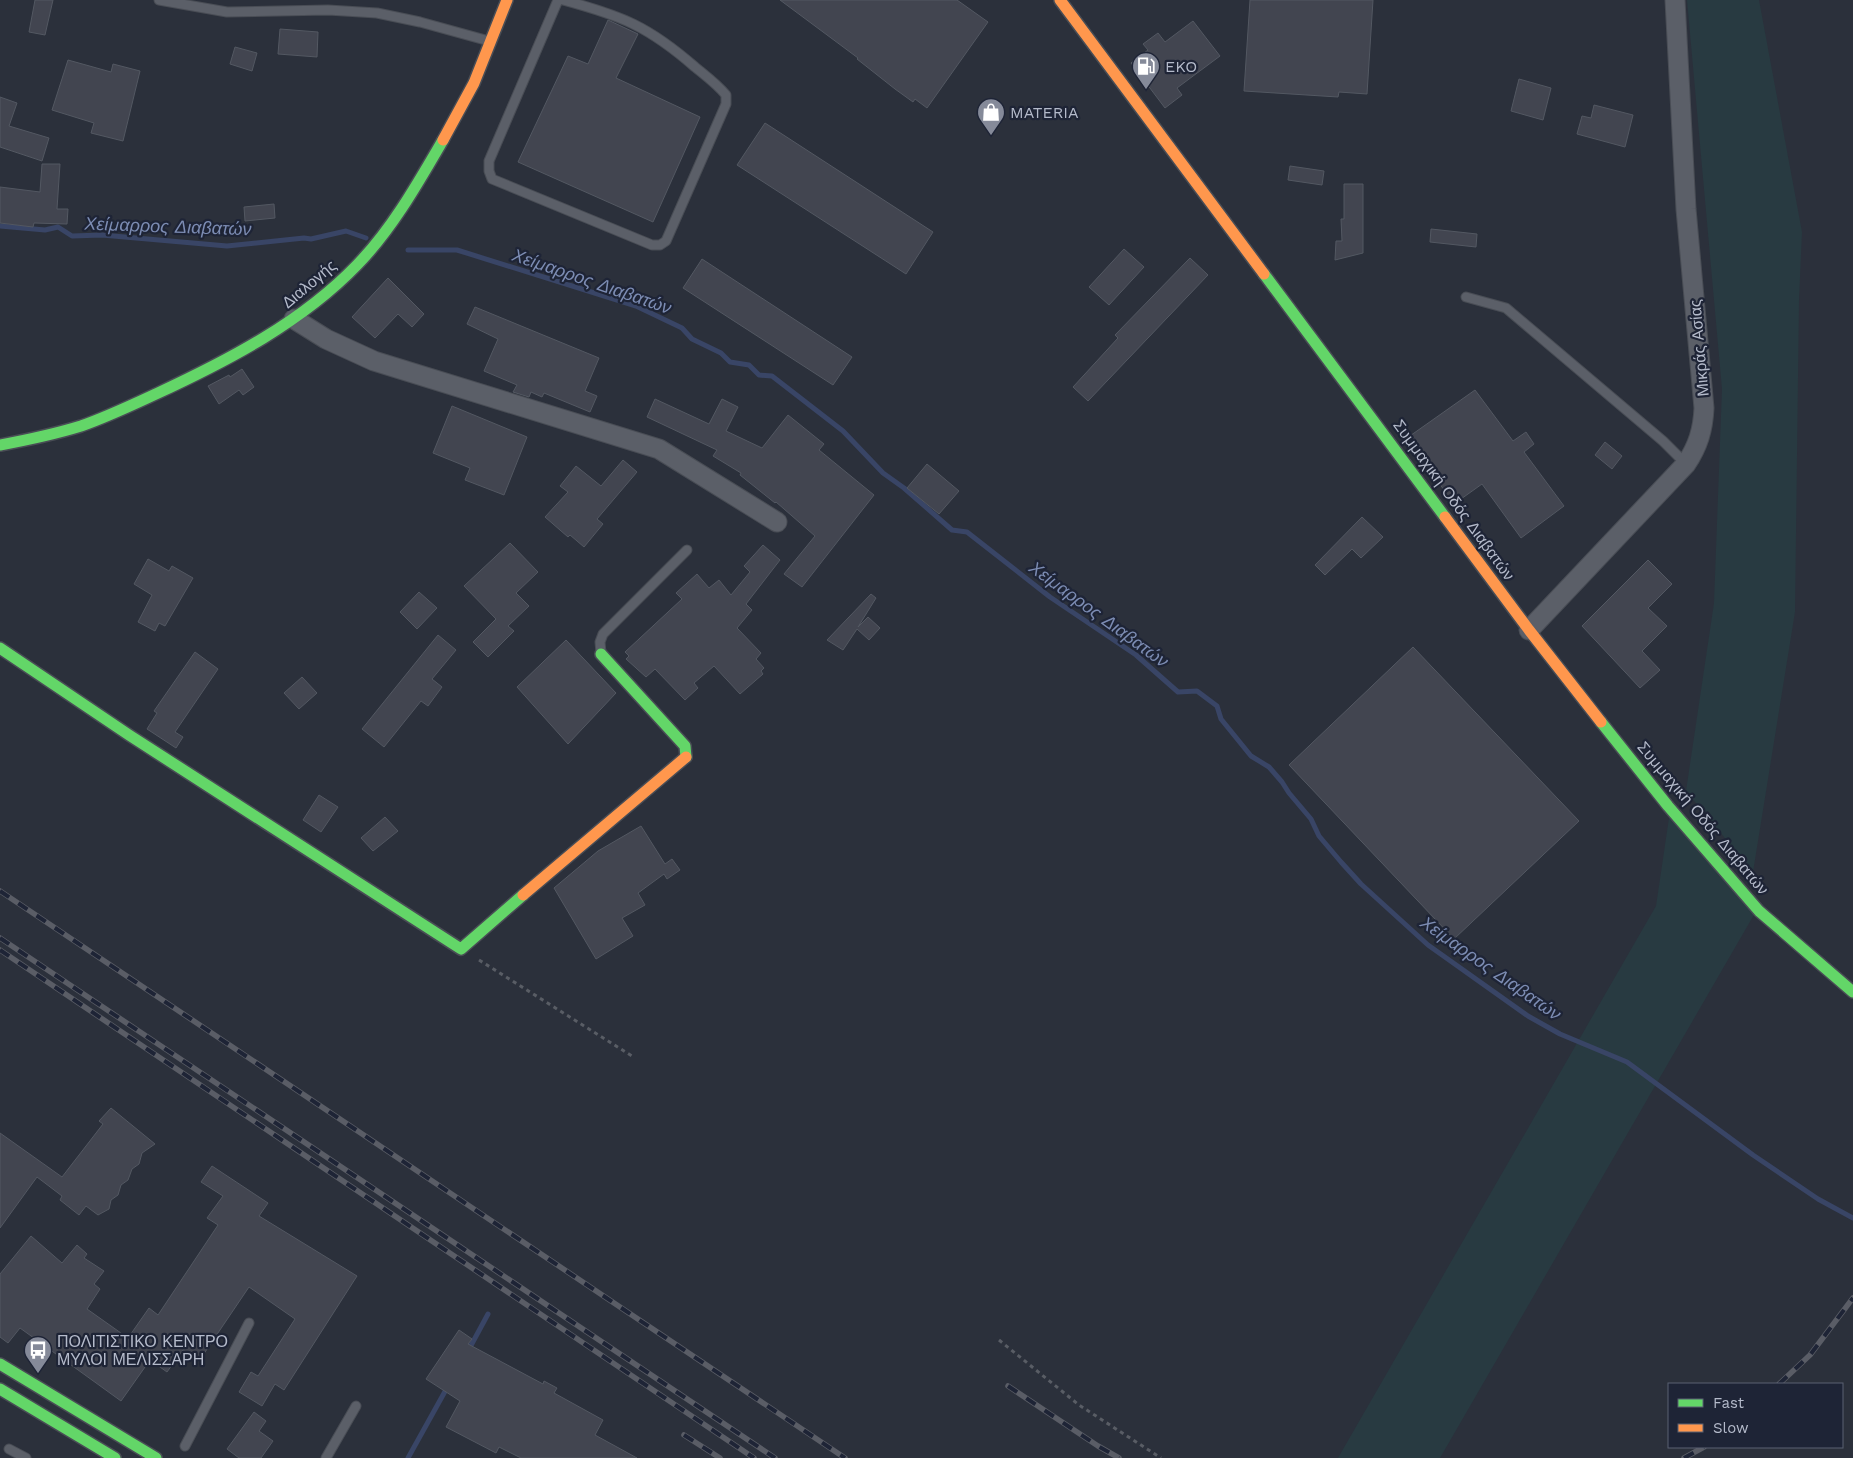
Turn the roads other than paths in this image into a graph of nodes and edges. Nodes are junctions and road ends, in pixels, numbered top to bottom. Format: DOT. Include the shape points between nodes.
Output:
graph roads {
  1 [pos="159,0"];
  2 [pos="507,0"];
  3 [pos="558,0"];
  4 [pos="563,0"];
  5 [pos="1060,0"];
  6 [pos="1675,0"];
  7 [pos="491,42"];
  8 [pos="1466,297"];
  9 [pos="294,319"];
  10 [pos="0,445"];
  11 [pos="1686,464"];
  12 [pos="777,522"];
  13 [pos="688,550"];
  14 [pos="1529,630"];
  15 [pos="0,648"];
  16 [pos="601,654"];
  17 [pos="1853,992"];
  18 [pos="249,1322"];
  19 [pos="0,1364"];
  20 [pos="0,1389"];
  21 [pos="356,1406"];
  22 [pos="185,1446"];
  23 [pos="9,1449"];
  24 [pos="26,1458"];
  25 [pos="115,1458"];
  26 [pos="156,1458"];
  27 [pos="326,1458"];
  1 -- 7 [label="lane" via="226,12 328,10 377,14"];
  2 -- 7 [label="street, Διαλογής"];
  3 -- 4 [label="lane" via="489,161 492,179 660,246 666,241 726,104 726,95 674,48 652,33 612,13"];
  5 -- 14 [label="street, Συμμαχική Οδός Διαβατών"];
  6 -- 11 [label="street, Μικράς Ασίας" via="1686,209 1704,408 1697,447"];
  7 -- 9 [label="street, Διαλογής" via="448,132 389,225 357,264"];
  8 -- 11 [label="lane" via="1506,308 1656,434"];
  9 -- 10 [label="street, Διαλογής" via="179,384 93,422"];
  9 -- 12 [label="street" via="326,339 374,361 659,449"];
  11 -- 14 [label="street, Μικράς Ασίας"];
  13 -- 16 [label="lane" via="603,634"];
  14 -- 17 [label="street, Συμμαχική Οδός Διαβατών" via="1714,861 1760,911"];
  15 -- 16 [label="street" via="461,949 685,760 685,746"];
  18 -- 22 [label="lane"];
  19 -- 26 [label="street"];
  20 -- 25 [label="street"];
  21 -- 27 [label="lane"];
  23 -- 24 [label="lane"];
}
